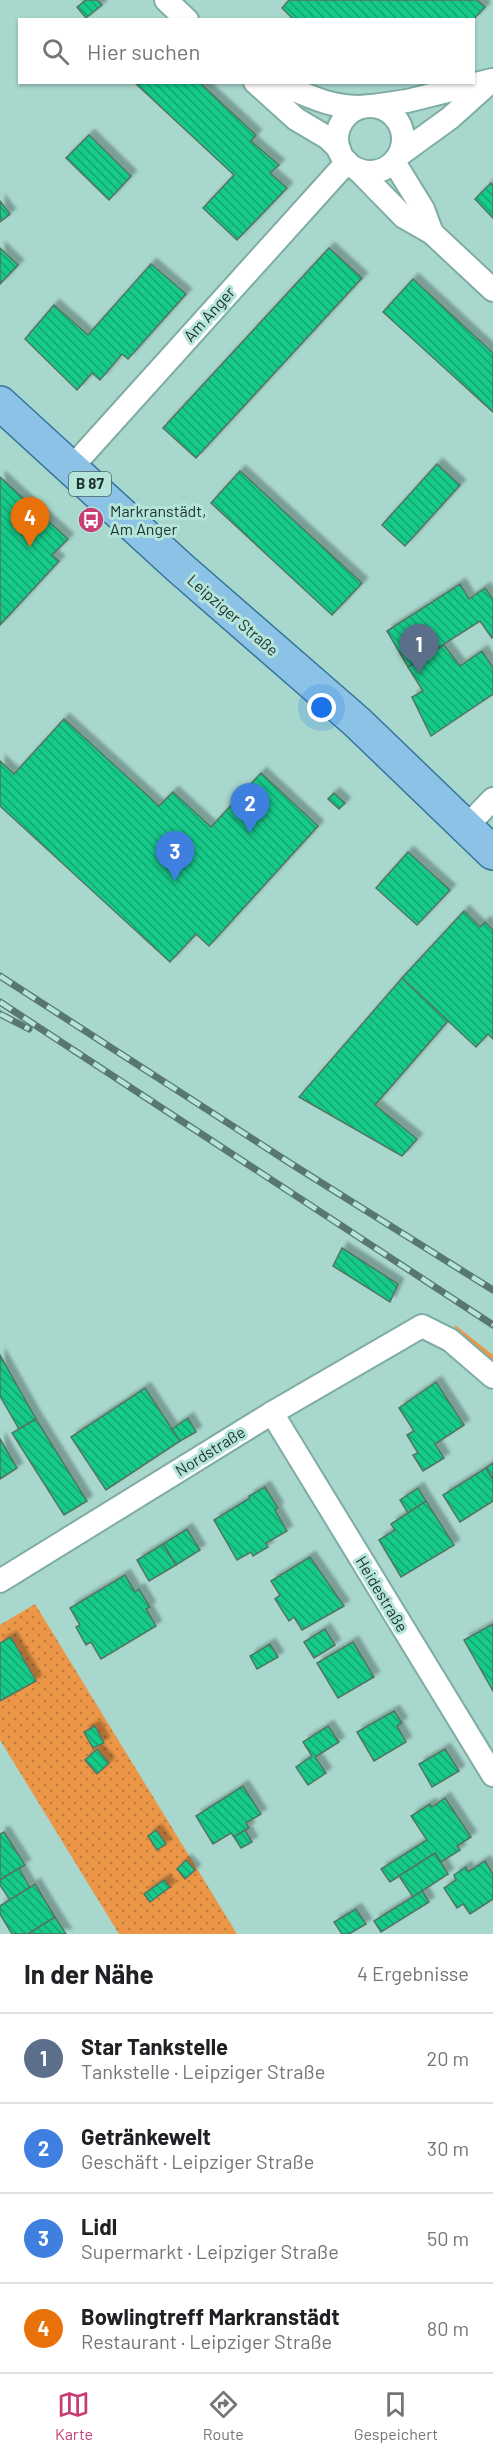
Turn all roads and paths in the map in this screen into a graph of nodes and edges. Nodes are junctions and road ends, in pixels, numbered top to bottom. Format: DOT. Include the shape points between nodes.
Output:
graph roads {
  1 [pos="166,0"];
  2 [pos="185,18"];
  3 [pos="492,80"];
  4 [pos="257,84"];
  5 [pos="277,84"];
  6 [pos="367,106"];
  7 [pos="397,158"];
  8 [pos="348,160"];
  9 [pos="432,233"];
  10 [pos="493,290"];
  11 [pos="0,403"];
  12 [pos="72,467"];
  13 [pos="493,799"];
  14 [pos="466,827"];
  15 [pos="493,853"];
  16 [pos="493,1377"];
  17 [pos="272,1413"];
  18 [pos="0,1581"];
  19 [pos="493,1775"];
  1 -- 2 [label="street"];
  3 -- 6 [label="street" via="408,101"];
  3 -- 7 [label="street"];
  4 -- 8 [label="street" via="296,119 328,138"];
  5 -- 6 [label="street" via="339,107"];
  6 -- 7 [label="street" via="384,109 400,123 403,144"];
  6 -- 8 [label="street" via="344,119 339,128"];
  7 -- 8 [label="street" via="377,172"];
  7 -- 9 [label="street"];
  8 -- 9 [label="street" via="404,217"];
  8 -- 12 [label="street, Am Anger"];
  9 -- 10 [label="street"];
  11 -- 12 [label="main road, Leipziger Straße / B 87"];
  12 -- 14 [label="main road, Leipziger Straße / B 87" via="179,567 357,722"];
  13 -- 14 [label="street"];
  14 -- 15 [label="main road, Leipziger Straße / B 87"];
  16 -- 17 [label="street, Nordstraße" via="450,1341 422,1326"];
  17 -- 18 [label="street, Nordstraße"];
  17 -- 19 [label="street, Heidestraße"];
}
